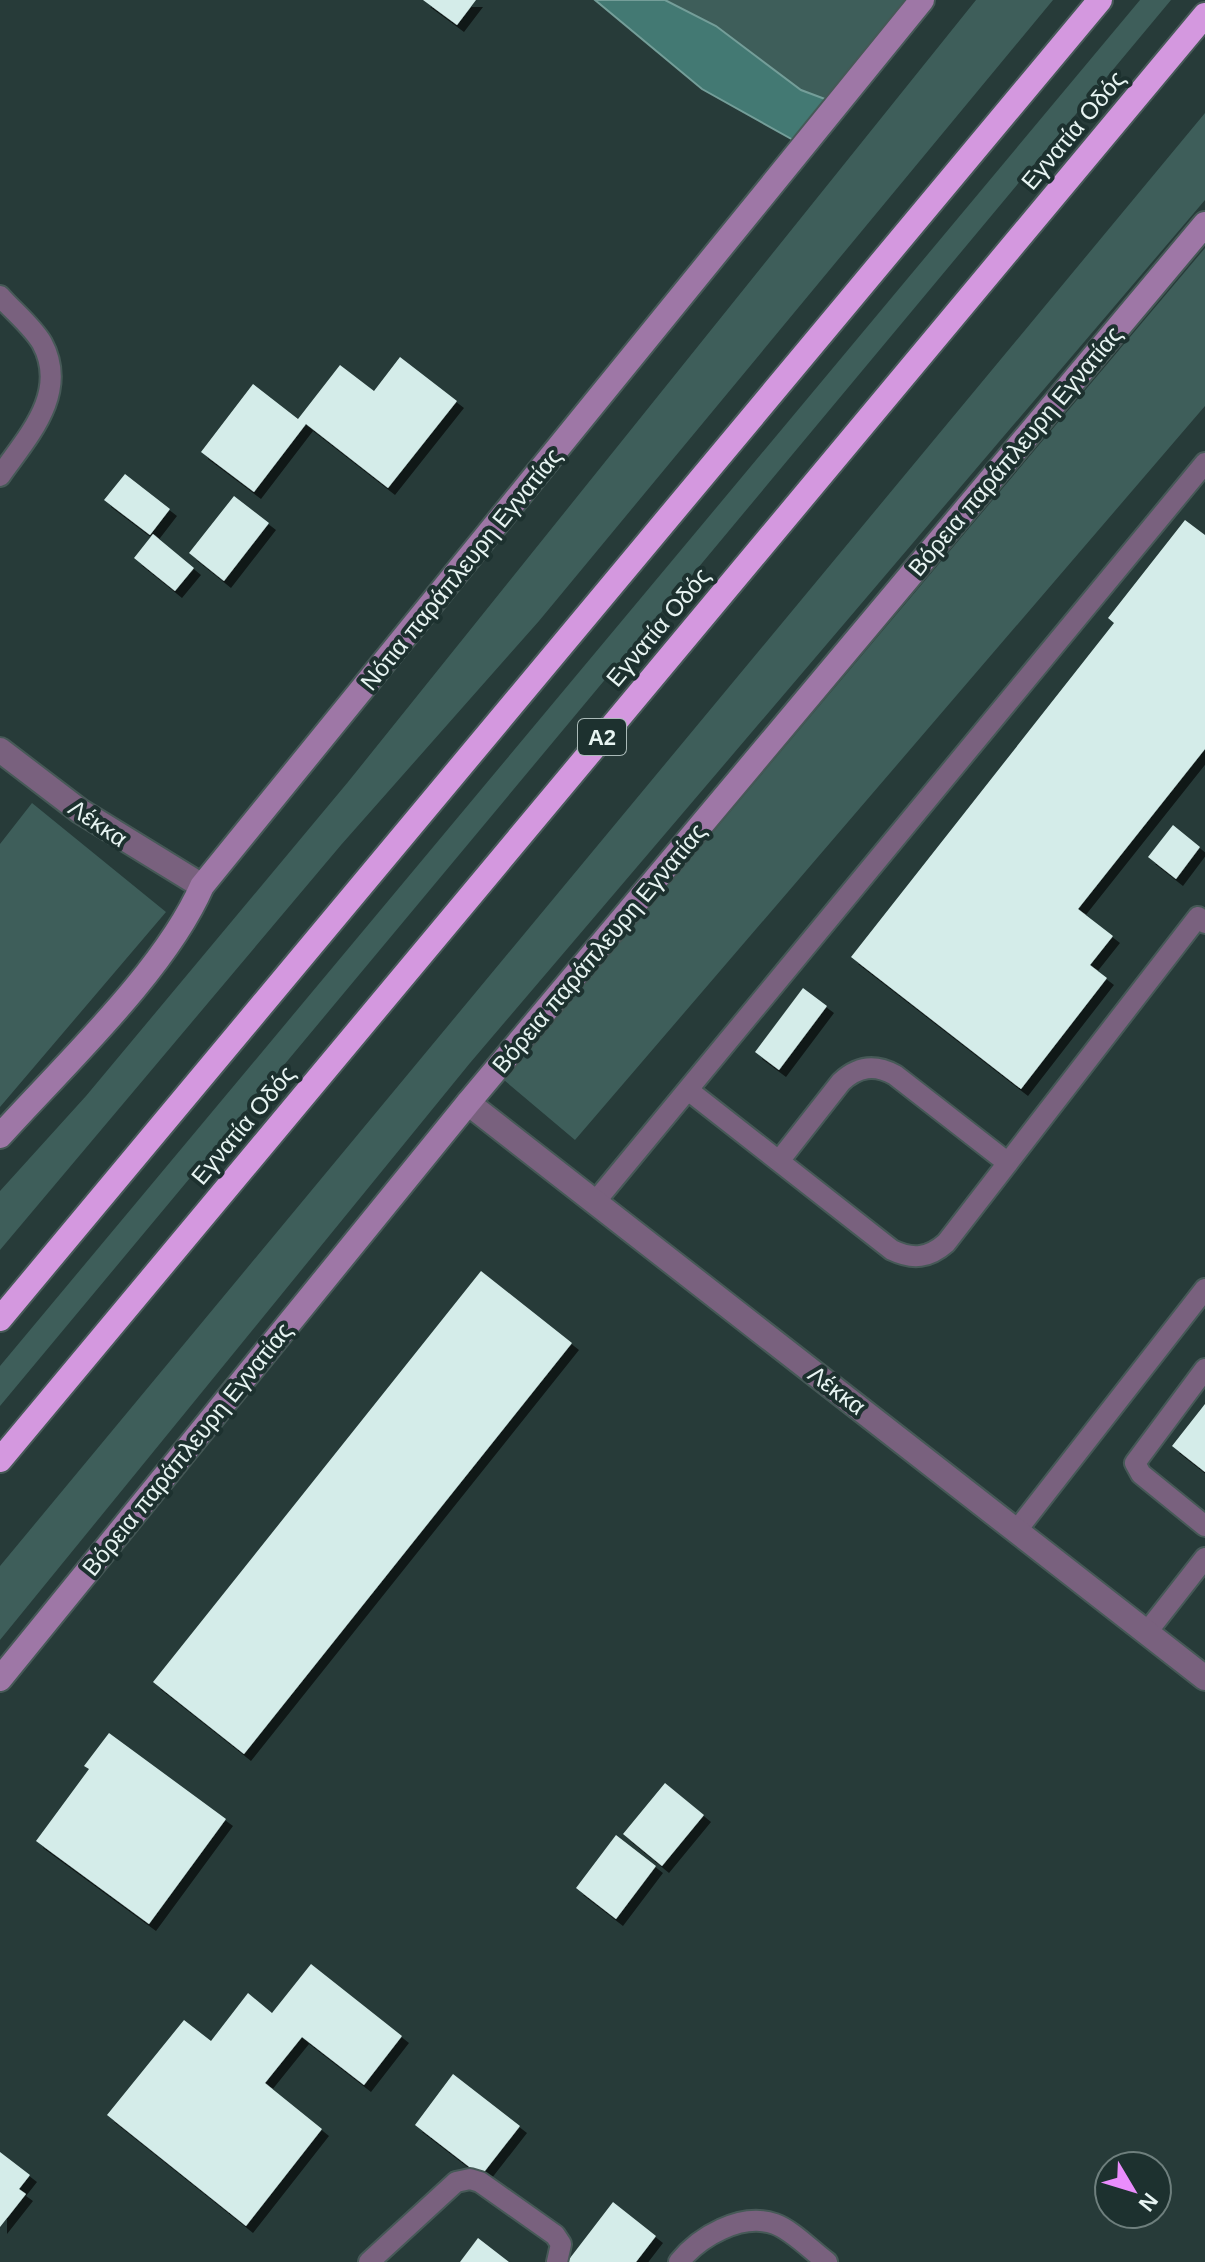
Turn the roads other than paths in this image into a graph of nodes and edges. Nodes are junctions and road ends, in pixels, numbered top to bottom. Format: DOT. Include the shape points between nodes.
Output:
graph roads {
  1 [pos="922,0"];
  2 [pos="1100,0"];
  3 [pos="1205,15"];
  4 [pos="1205,224"];
  5 [pos="0,296"];
  6 [pos="1205,463"];
  7 [pos="0,476"];
  8 [pos="0,750"];
  9 [pos="202,886"];
  10 [pos="1203,916"];
  11 [pos="688,1090"];
  12 [pos="468,1103"];
  13 [pos="0,1136"];
  14 [pos="779,1161"];
  15 [pos="1008,1163"];
  16 [pos="595,1202"];
  17 [pos="1205,1289"];
  18 [pos="0,1319"];
  19 [pos="1205,1369"];
  20 [pos="0,1460"];
  21 [pos="1205,1526"];
  22 [pos="1017,1530"];
  23 [pos="1205,1558"];
  24 [pos="1147,1632"];
  25 [pos="1205,1678"];
  26 [pos="0,1679"];
  27 [pos="369,2262"];
  28 [pos="557,2262"];
  29 [pos="679,2262"];
  30 [pos="827,2262"];
  1 -- 9 [label="street, Νότια παράπλευρη Εγνατίας"];
  2 -- 18 [label="highway"];
  3 -- 20 [label="highway, Εγνατία Οδός / Α2"];
  4 -- 12 [label="street, Βόρεια παράπλευρη Εγνατίας"];
  5 -- 7 [label="lane" via="41,342 54,376 41,418"];
  6 -- 11 [label="lane"];
  8 -- 9 [label="street, Λέκκα" via="80,811"];
  9 -- 13 [label="street, Νότια παράπλευρη Εγνατίας" via="190,913 123,1000"];
  10 -- 15 [label="lane"];
  11 -- 14 [label="lane"];
  11 -- 16 [label="lane"];
  12 -- 16 [label="street, Λέκκα"];
  12 -- 26 [label="street, Βόρεια παράπλευρη Εγνατίας"];
  14 -- 15 [label="lane" via="849,1073 873,1067 895,1075"];
  14 -- 15 [label="lane" via="892,1250 914,1257 946,1243"];
  16 -- 22 [label="street, Λέκκα"];
  17 -- 22 [label="lane"];
  19 -- 21 [label="lane" via="1135,1463 1141,1474"];
  22 -- 24 [label="street, Λέκκα"];
  23 -- 24 [label="lane"];
  24 -- 25 [label="street, Λέκκα"];
  27 -- 28 [label="lane" via="456,2182 470,2179 555,2235 561,2244"];
  29 -- 30 [label="lane" via="690,2249 735,2223 775,2224"];
}
